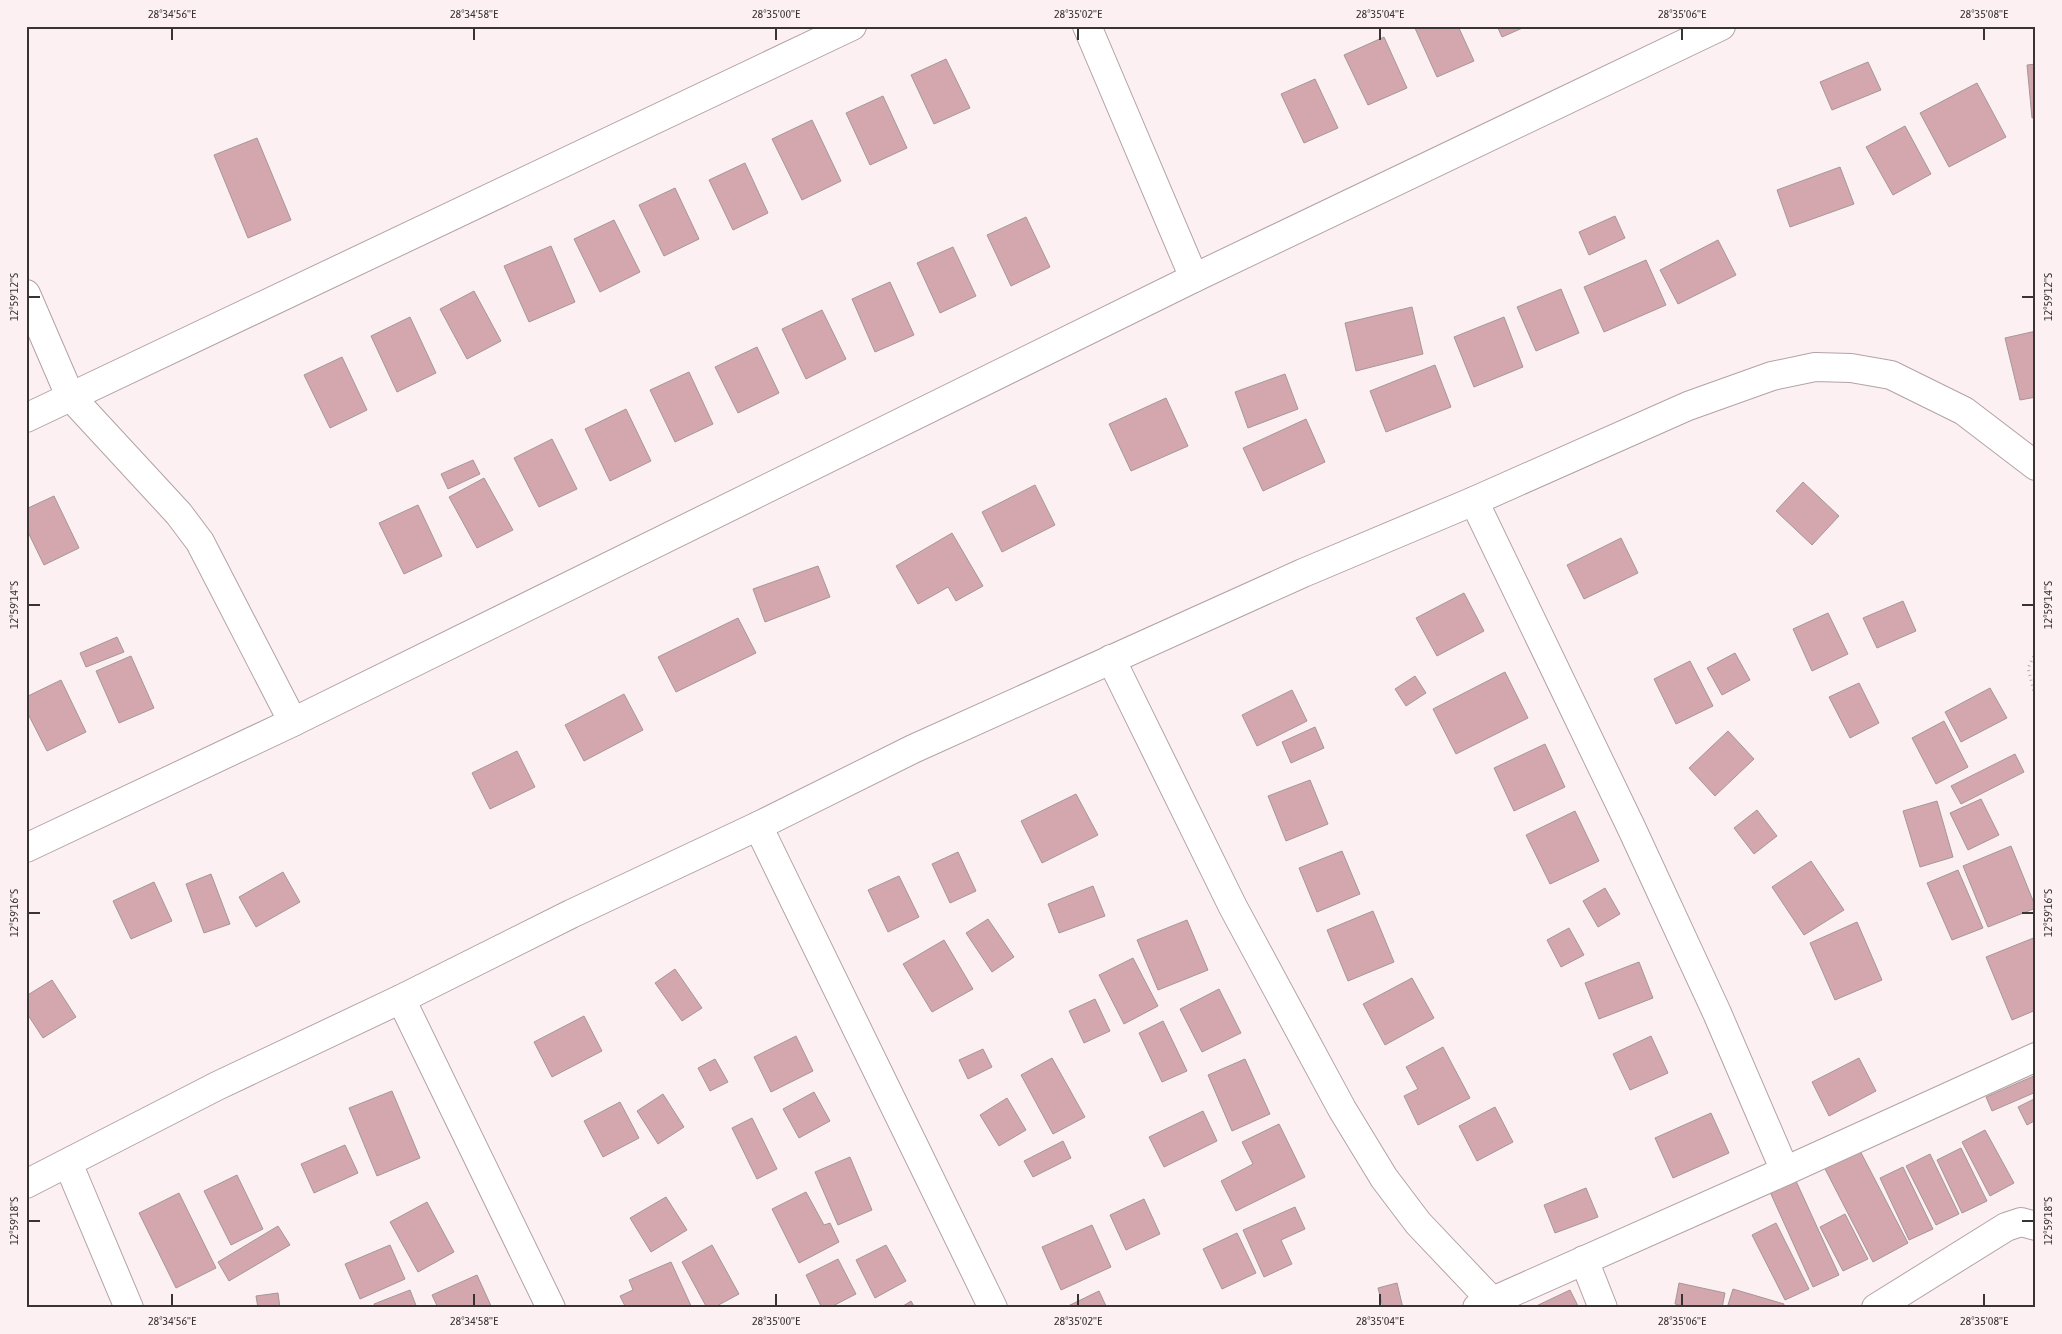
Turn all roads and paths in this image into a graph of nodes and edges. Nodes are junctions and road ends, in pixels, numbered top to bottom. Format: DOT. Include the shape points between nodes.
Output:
graph roads {
  1 [pos="852,26"];
  2 [pos="1087,26"];
  3 [pos="1721,26"];
  4 [pos="1194,278"];
  5 [pos="26,294"];
  6 [pos="70,396"];
  7 [pos="26,418"];
  8 [pos="2036,466"];
  9 [pos="1474,501"];
  10 [pos="2036,652"];
  11 [pos="1111,659"];
  12 [pos="2036,700"];
  13 [pos="293,722"];
  14 [pos="758,826"];
  15 [pos="26,848"];
  16 [pos="401,999"];
  17 [pos="2036,1057"];
  18 [pos="68,1163"];
  19 [pos="1786,1171"];
  20 [pos="26,1184"];
  21 [pos="2036,1226"];
  22 [pos="1584,1260"];
  23 [pos="1484,1304"];
  24 [pos="129,1308"];
  25 [pos="551,1308"];
  26 [pos="993,1308"];
  27 [pos="1603,1308"];
  28 [pos="1876,1308"];
  1 -- 6 [label="street"];
  2 -- 4 [label="street"];
  3 -- 4 [label="street"];
  4 -- 13 [label="street"];
  5 -- 6 [label="street"];
  6 -- 7 [label="street"];
  6 -- 13 [label="street" via="179,514 200,542"];
  8 -- 9 [label="street" via="1964,411 1891,375 1851,368 1815,367 1772,376 1688,406"];
  9 -- 11 [label="street"];
  9 -- 19 [label="street" via="1718,1013"];
  10 -- 12 [label="path" via="2028,668"];
  11 -- 14 [label="street" via="913,749"];
  11 -- 23 [label="street" via="1233,907 1342,1109 1384,1178"];
  13 -- 15 [label="street"];
  14 -- 16 [label="street"];
  14 -- 26 [label="street"];
  16 -- 18 [label="street" via="217,1086"];
  16 -- 25 [label="street"];
  17 -- 19 [label="street"];
  18 -- 20 [label="street"];
  18 -- 24 [label="street"];
  19 -- 22 [label="street"];
  21 -- 28 [label="street" via="2021,1222 2006,1227"];
  22 -- 23 [label="street"];
  22 -- 27 [label="street"];
}
